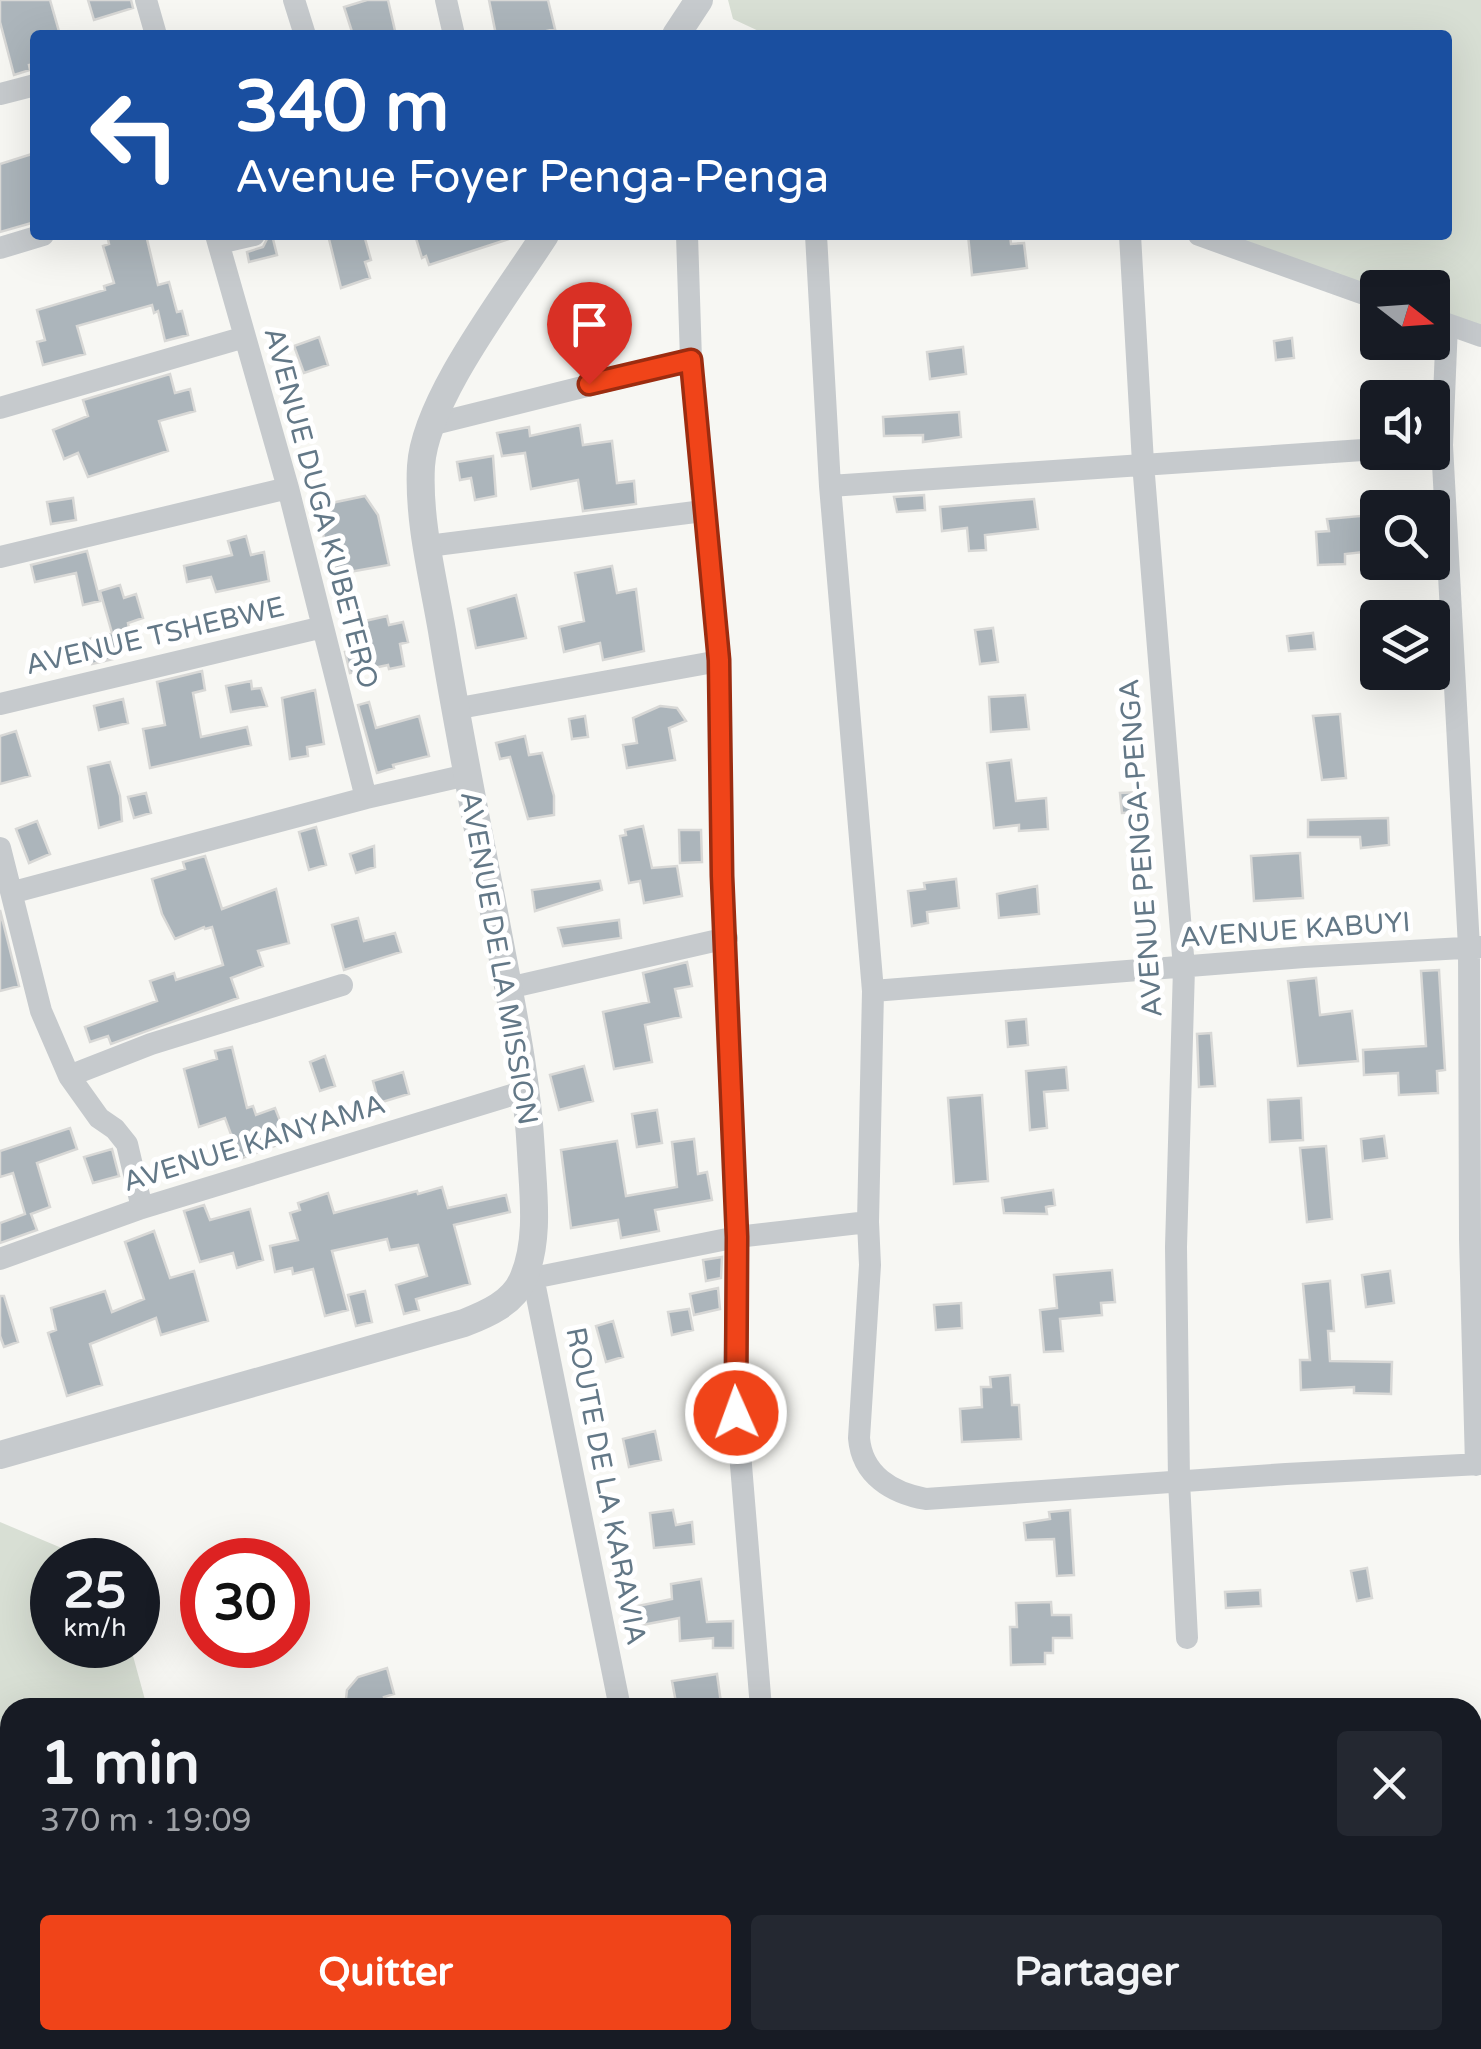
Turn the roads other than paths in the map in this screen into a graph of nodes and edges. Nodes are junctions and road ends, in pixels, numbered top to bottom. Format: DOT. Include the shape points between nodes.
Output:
graph roads {
  1 [pos="146,0"];
  2 [pos="294,0"];
  3 [pos="446,0"];
  4 [pos="699,0"];
  5 [pos="155,30"];
  6 [pos="303,30"];
  7 [pos="453,30"];
  8 [pos="679,30"];
  9 [pos="30,86"];
  10 [pos="0,94"];
  11 [pos="30,239"];
  12 [pos="218,240"];
  13 [pos="543,240"];
  14 [pos="686,240"];
  15 [pos="816,240"];
  16 [pos="1130,240"];
  17 [pos="1214,240"];
  18 [pos="0,248"];
  19 [pos="1360,293"];
  20 [pos="1450,325"];
  21 [pos="1481,336"];
  22 [pos="245,337"];
  23 [pos="691,360"];
  24 [pos="0,408"];
  25 [pos="430,424"];
  26 [pos="1360,450"];
  27 [pos="1143,463"];
  28 [pos="1440,470"];
  29 [pos="830,486"];
  30 [pos="288,488"];
  31 [pos="703,511"];
  32 [pos="428,546"];
  33 [pos="0,557"];
  34 [pos="323,627"];
  35 [pos="719,660"];
  36 [pos="0,704"];
  37 [pos="454,709"];
  38 [pos="467,775"];
  39 [pos="366,798"];
  40 [pos="0,848"];
  41 [pos="14,892"];
  42 [pos="726,938"];
  43 [pos="1475,947"];
  44 [pos="1184,968"];
  45 [pos="342,985"];
  46 [pos="508,988"];
  47 [pos="873,991"];
  48 [pos="70,1076"];
  49 [pos="528,1090"];
  50 [pos="142,1208"];
  51 [pos="868,1222"];
  52 [pos="737,1237"];
  53 [pos="0,1258"];
  54 [pos="528,1279"];
  55 [pos="0,1455"];
  56 [pos="1478,1465"];
  57 [pos="1180,1481"];
  58 [pos="1188,1638"];
  59 [pos="618,1698"];
  60 [pos="760,1698"];
  1 -- 5 [label="street"];
  2 -- 6 [label="street"];
  3 -- 7 [label="street"];
  4 -- 8 [label="street"];
  9 -- 10 [label="street"];
  11 -- 18 [label="street"];
  12 -- 22 [label="street, AVENUE DUGA KUBETERO"];
  13 -- 25 [label="street, AVENUE DE LA MISSION"];
  14 -- 23 [label="street"];
  15 -- 29 [label="street"];
  16 -- 27 [label="street, AVENUE PENGA-PENGA"];
  17 -- 19 [label="street"];
  20 -- 21 [label="street"];
  22 -- 24 [label="street"];
  22 -- 30 [label="street, AVENUE DUGA KUBETERO"];
  23 -- 25 [label="street"];
  23 -- 31 [label="street"];
  25 -- 32 [label="street, AVENUE DE LA MISSION" via="421,467"];
  26 -- 27 [label="street"];
  27 -- 29 [label="street"];
  27 -- 44 [label="street, AVENUE PENGA-PENGA"];
  28 -- 43 [label="street"];
  29 -- 47 [label="street"];
  30 -- 33 [label="street"];
  30 -- 34 [label="street, AVENUE DUGA KUBETERO"];
  31 -- 32 [label="street"];
  31 -- 35 [label="street"];
  32 -- 37 [label="street, AVENUE DE LA MISSION"];
  34 -- 36 [label="street, AVENUE TSHEBWE"];
  34 -- 39 [label="street, AVENUE DUGA KUBETERO"];
  35 -- 37 [label="street"];
  35 -- 42 [label="street"];
  37 -- 38 [label="street, AVENUE DE LA MISSION"];
  38 -- 39 [label="street"];
  38 -- 46 [label="street, AVENUE DE LA MISSION"];
  39 -- 41 [label="street"];
  40 -- 41 [label="street"];
  41 -- 48 [label="street" via="42,1010"];
  42 -- 46 [label="street"];
  42 -- 52 [label="street"];
  43 -- 44 [label="street, AVENUE KABUYI"];
  43 -- 56 [label="street" via="1470,1239"];
  44 -- 47 [label="street, AVENUE KABUYI"];
  44 -- 57 [label="street, AVENUE PENGA-PENGA" via="1176,1247"];
  45 -- 48 [label="street"];
  46 -- 49 [label="street, AVENUE DE LA MISSION"];
  47 -- 51 [label="street"];
  48 -- 50 [label="street" via="127,1144"];
  49 -- 50 [label="street, AVENUE KANYAMA"];
  49 -- 54 [label="street, AVENUE DE LA MISSION"];
  50 -- 53 [label="street, AVENUE KANYAMA"];
  51 -- 52 [label="street"];
  51 -- 57 [label="street" via="859,1438 860,1452 880,1482 926,1499"];
  52 -- 54 [label="street"];
  52 -- 60 [label="street" via="735,1400"];
  54 -- 55 [label="street" via="499,1306 464,1323"];
  54 -- 59 [label="street, ROUTE DE LA KARAVIA"];
  56 -- 57 [label="street"];
  57 -- 58 [label="street, AVENUE PENGA-PENGA"];
}
